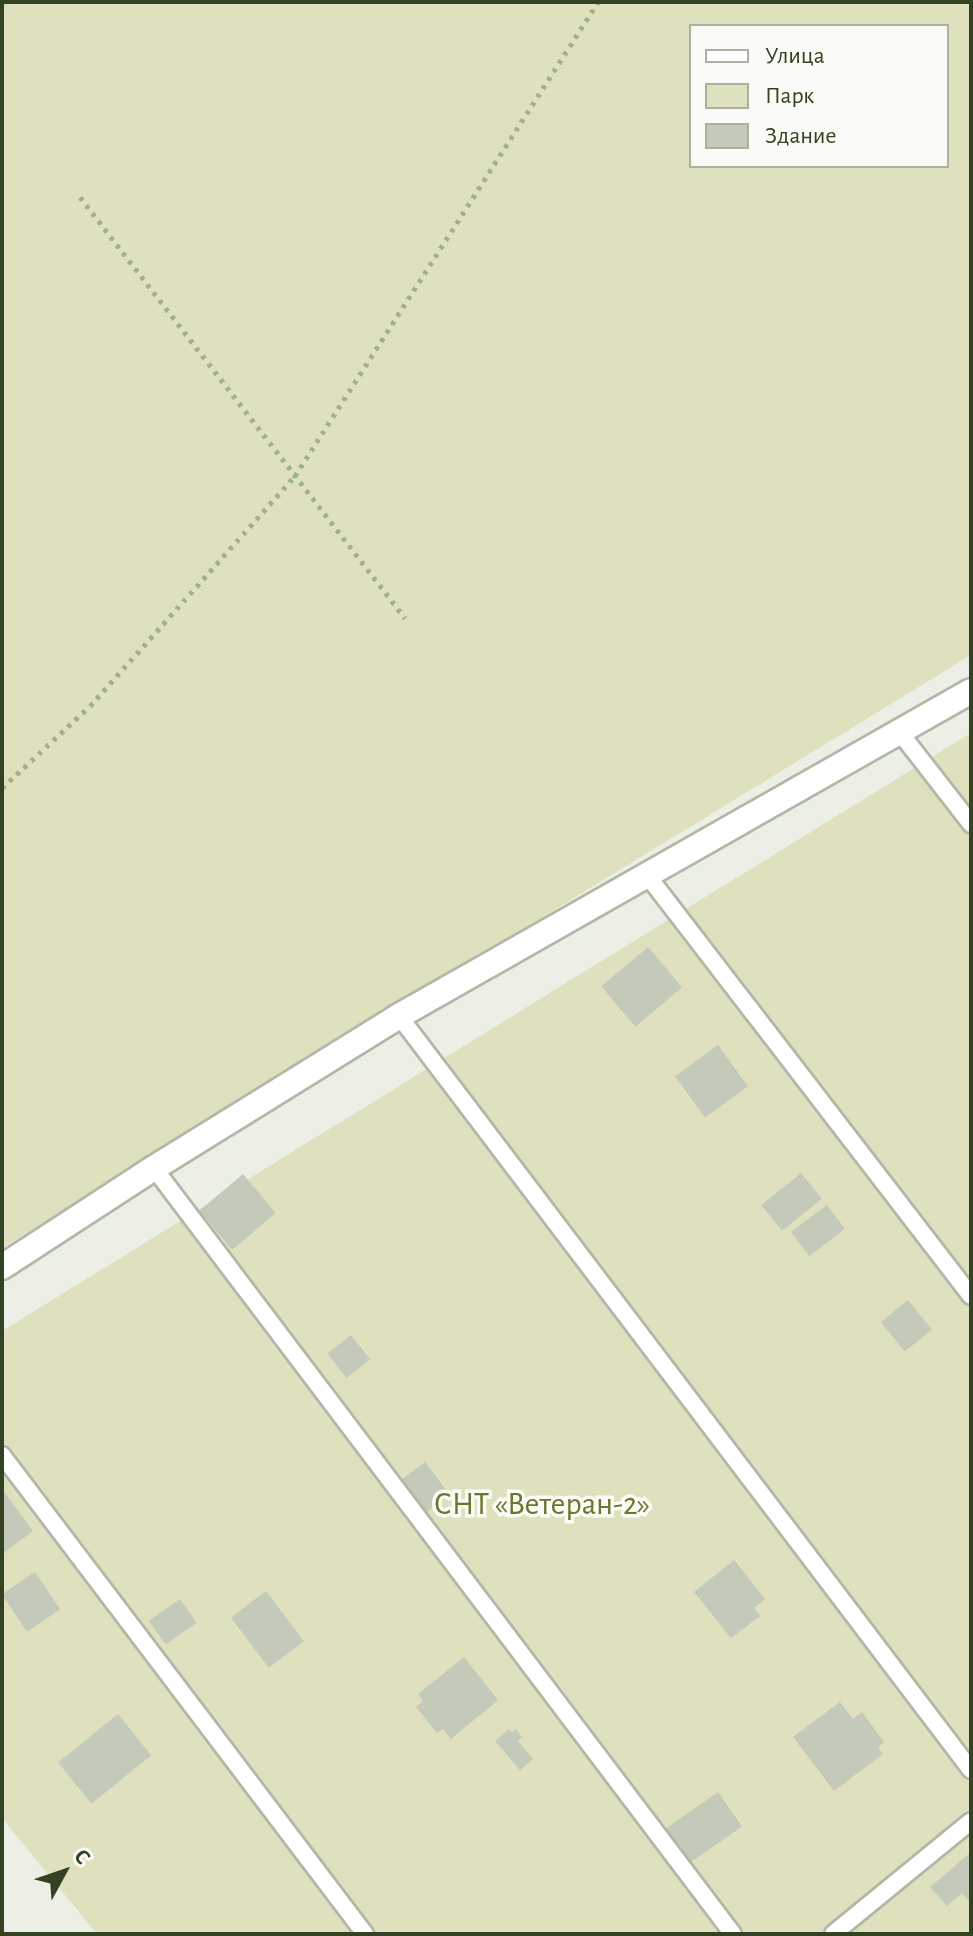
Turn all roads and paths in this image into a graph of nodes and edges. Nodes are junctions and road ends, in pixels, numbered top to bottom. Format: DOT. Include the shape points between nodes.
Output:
graph roads {
  1 [pos="598,2"];
  2 [pos="80,197"];
  3 [pos="295,476"];
  4 [pos="405,618"];
  5 [pos="971,691"];
  6 [pos="901,734"];
  7 [pos="2,788"];
  8 [pos="971,824"];
  9 [pos="647,875"];
  10 [pos="399,1016"];
  11 [pos="154,1168"];
  12 [pos="2,1267"];
  13 [pos="971,1296"];
  14 [pos="2,1455"];
  15 [pos="971,1770"];
  16 [pos="971,1821"];
  17 [pos="365,1934"];
  18 [pos="733,1934"];
  19 [pos="833,1934"];
  1 -- 3 [label="path"];
  2 -- 3 [label="path"];
  3 -- 4 [label="path"];
  3 -- 7 [label="path" via="90,706"];
  5 -- 6 [label="street"];
  6 -- 8 [label="lane"];
  6 -- 9 [label="street"];
  9 -- 10 [label="street"];
  9 -- 13 [label="lane"];
  10 -- 11 [label="street"];
  10 -- 15 [label="lane"];
  11 -- 12 [label="street"];
  11 -- 18 [label="lane"];
  14 -- 17 [label="lane"];
  16 -- 19 [label="lane"];
}
